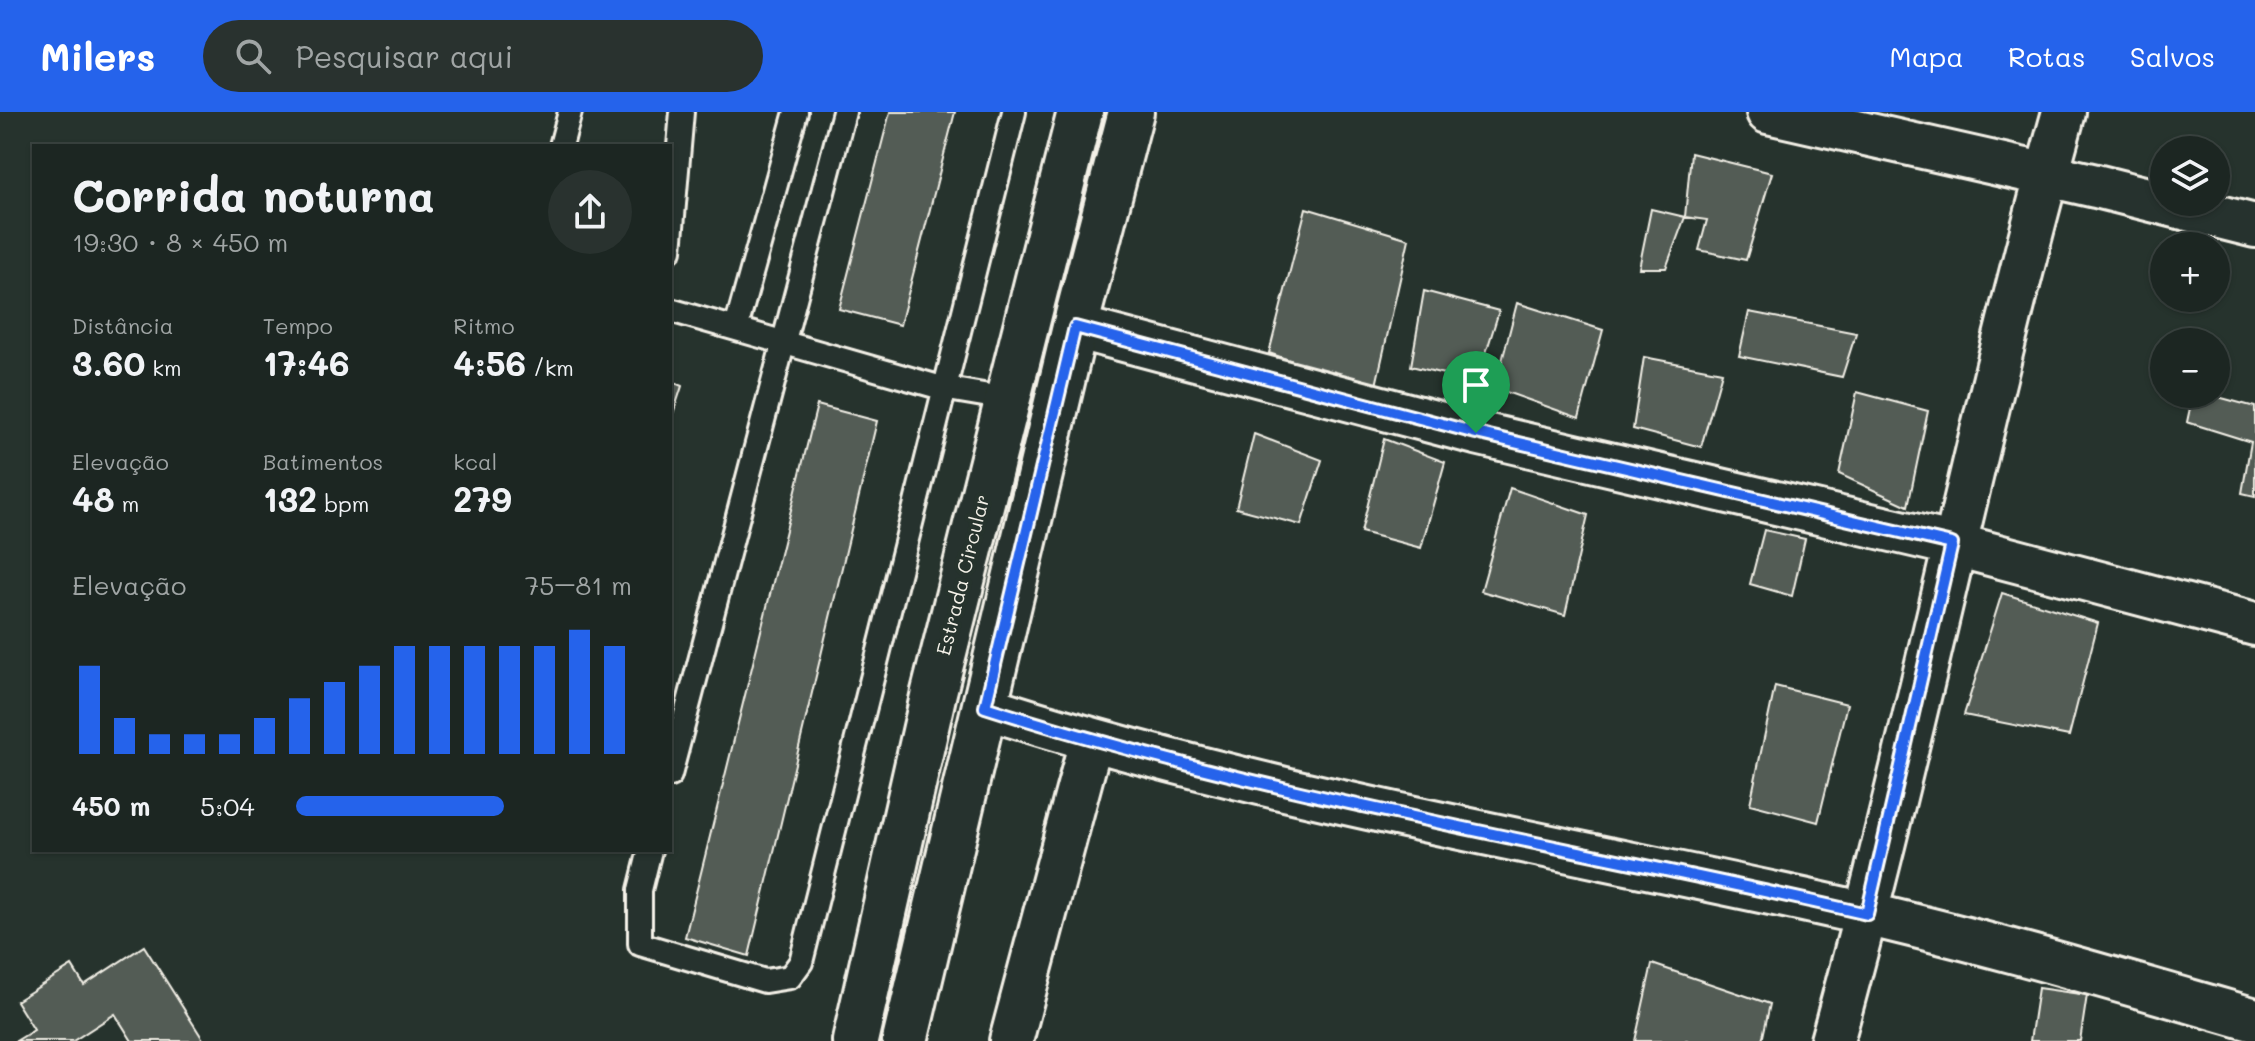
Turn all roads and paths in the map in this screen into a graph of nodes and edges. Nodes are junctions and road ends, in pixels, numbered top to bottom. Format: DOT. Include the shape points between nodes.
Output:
graph roads {
  1 [pos="570,112"];
  2 [pos="682,112"];
  3 [pos="796,112"];
  4 [pos="844,112"];
  5 [pos="1014,112"];
  6 [pos="1080,112"];
  7 [pos="1131,112"];
  8 [pos="1768,112"];
  9 [pos="2064,112"];
  10 [pos="562,144"];
  11 [pos="2049,175"];
  12 [pos="2255,226"];
  13 [pos="672,227"];
  14 [pos="672,311"];
  15 [pos="1075,327"];
  16 [pos="736,328"];
  17 [pos="784,341"];
  18 [pos="942,388"];
  19 [pos="1007,399"];
  20 [pos="1952,544"];
  21 [pos="2255,624"];
  22 [pos="985,707"];
  23 [pos="1091,741"];
  24 [pos="672,767"];
  25 [pos="650,852"];
  26 [pos="1867,914"];
  27 [pos="2255,1020"];
  28 [pos="855,1041"];
  29 [pos="905,1041"];
  30 [pos="1011,1041"];
  31 [pos="1832,1041"];
  1 -- 10 [label="lane"];
  2 -- 13 [label="lane"];
  3 -- 16 [label="lane"];
  4 -- 17 [label="lane"];
  5 -- 18 [label="lane"];
  6 -- 19 [label="main road, Estrada Circular"];
  7 -- 15 [label="main road"];
  8 -- 11 [label="street"];
  9 -- 11 [label="street"];
  11 -- 12 [label="street"];
  11 -- 20 [label="street"];
  14 -- 16 [label="lane"];
  15 -- 20 [label="street" via="1476,433"];
  15 -- 22 [label="main road"];
  16 -- 17 [label="lane"];
  17 -- 18 [label="lane"];
  17 -- 24 [label="lane"];
  18 -- 19 [label="lane"];
  18 -- 25 [label="lane" via="801,962 790,977 765,981 640,944 640,890"];
  19 -- 28 [label="main road, Estrada Circular"];
  20 -- 21 [label="street"];
  20 -- 26 [label="street"];
  22 -- 23 [label="street"];
  22 -- 29 [label="main road"];
  23 -- 26 [label="street" via="1477,832"];
  23 -- 30 [label="street"];
  26 -- 27 [label="street"];
  26 -- 31 [label="street"];
}
